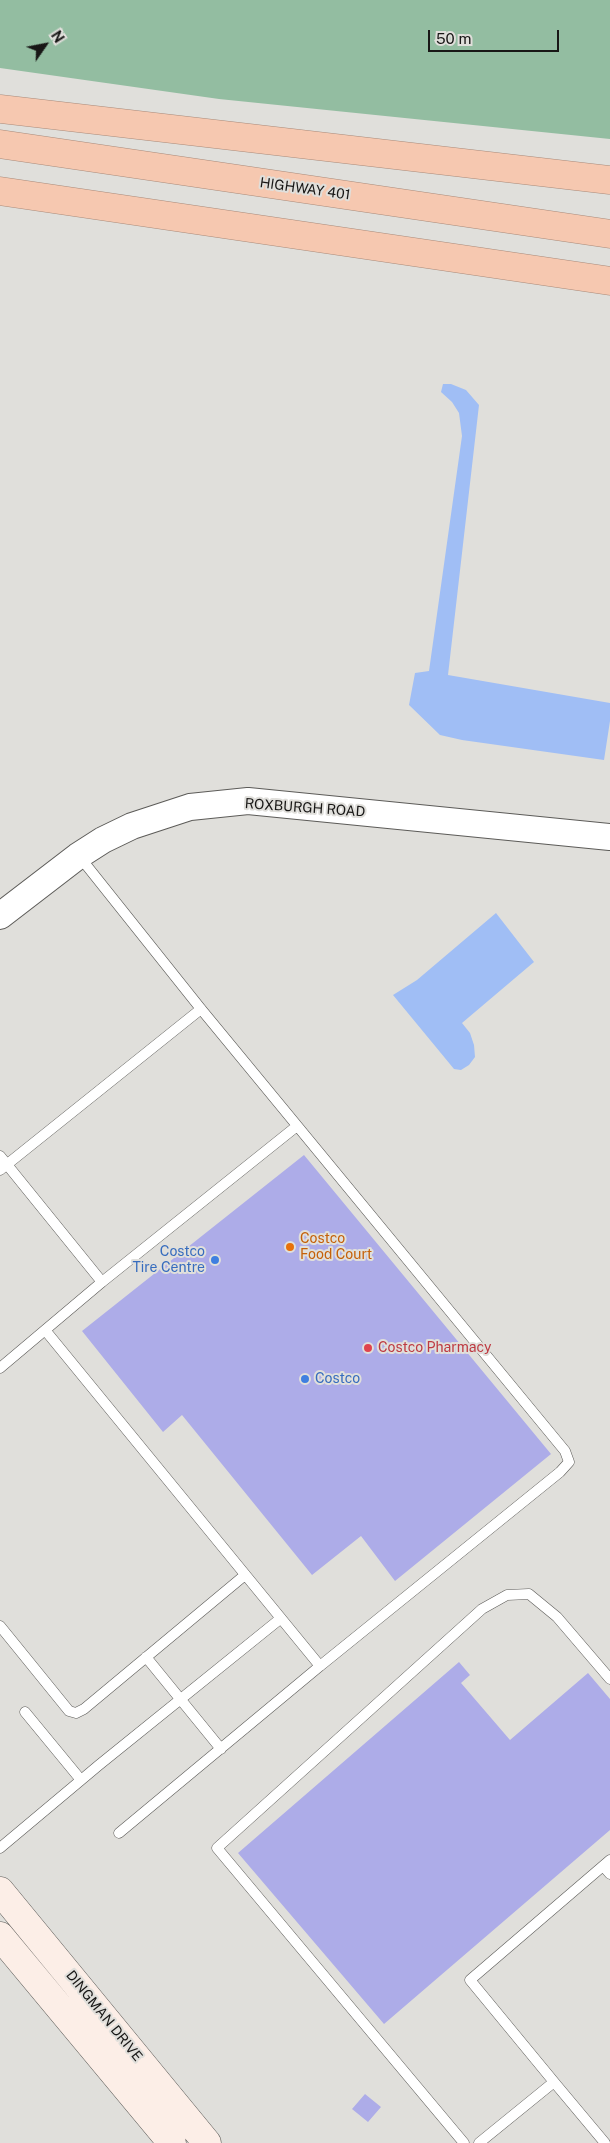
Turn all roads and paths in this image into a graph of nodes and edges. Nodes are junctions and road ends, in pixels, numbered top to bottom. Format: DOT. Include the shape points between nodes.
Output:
graph roads {
  1 [pos="0,108"];
  2 [pos="0,144"];
  3 [pos="610,180"];
  4 [pos="0,191"];
  5 [pos="610,234"];
  6 [pos="610,281"];
  7 [pos="610,837"];
  8 [pos="78,856"];
  9 [pos="0,916"];
  10 [pos="201,1009"];
  11 [pos="297,1126"];
  12 [pos="2,1163"];
  13 [pos="102,1282"];
  14 [pos="45,1330"];
  15 [pos="0,1368"];
  16 [pos="245,1575"];
  17 [pos="280,1619"];
  18 [pos="0,1626"];
  19 [pos="146,1657"];
  20 [pos="320,1666"];
  21 [pos="610,1679"];
  22 [pos="180,1700"];
  23 [pos="26,1712"];
  24 [pos="221,1750"];
  25 [pos="82,1780"];
  26 [pos="119,1833"];
  27 [pos="0,1848"];
  28 [pos="608,1867"];
  29 [pos="0,1891"];
  30 [pos="0,1936"];
  31 [pos="554,2082"];
  32 [pos="172,2143"];
  33 [pos="207,2143"];
  34 [pos="464,2143"];
  35 [pos="479,2143"];
  36 [pos="605,2143"];
  1 -- 3 [label="highway"];
  2 -- 5 [label="highway, HIGHWAY 401"];
  4 -- 6 [label="highway"];
  7 -- 8 [label="street, ROXBURGH ROAD" via="248,801 190,807 132,826"];
  8 -- 9 [label="street, ROXBURGH ROAD"];
  8 -- 10 [label="lane"];
  10 -- 11 [label="lane"];
  10 -- 12 [label="lane"];
  11 -- 13 [label="lane"];
  11 -- 20 [label="lane" via="565,1451 569,1462"];
  12 -- 13 [label="lane"];
  13 -- 14 [label="lane"];
  14 -- 15 [label="lane"];
  14 -- 16 [label="lane"];
  16 -- 17 [label="lane"];
  16 -- 19 [label="lane"];
  17 -- 20 [label="lane"];
  17 -- 22 [label="lane"];
  18 -- 19 [label="lane" via="69,1711 76,1713"];
  19 -- 22 [label="lane"];
  20 -- 24 [label="lane"];
  21 -- 34 [label="lane" via="557,1617 529,1594 507,1595 482,1608 217,1848"];
  22 -- 24 [label="lane"];
  22 -- 25 [label="lane"];
  23 -- 25 [label="lane"];
  24 -- 26 [label="lane"];
  25 -- 27 [label="lane"];
  28 -- 31 [label="lane" via="470,1980"];
  29 -- 33 [label="main road, DINGMAN DRIVE"];
  30 -- 32 [label="main road, DINGMAN DRIVE"];
  31 -- 35 [label="lane"];
  31 -- 36 [label="lane"];
}
